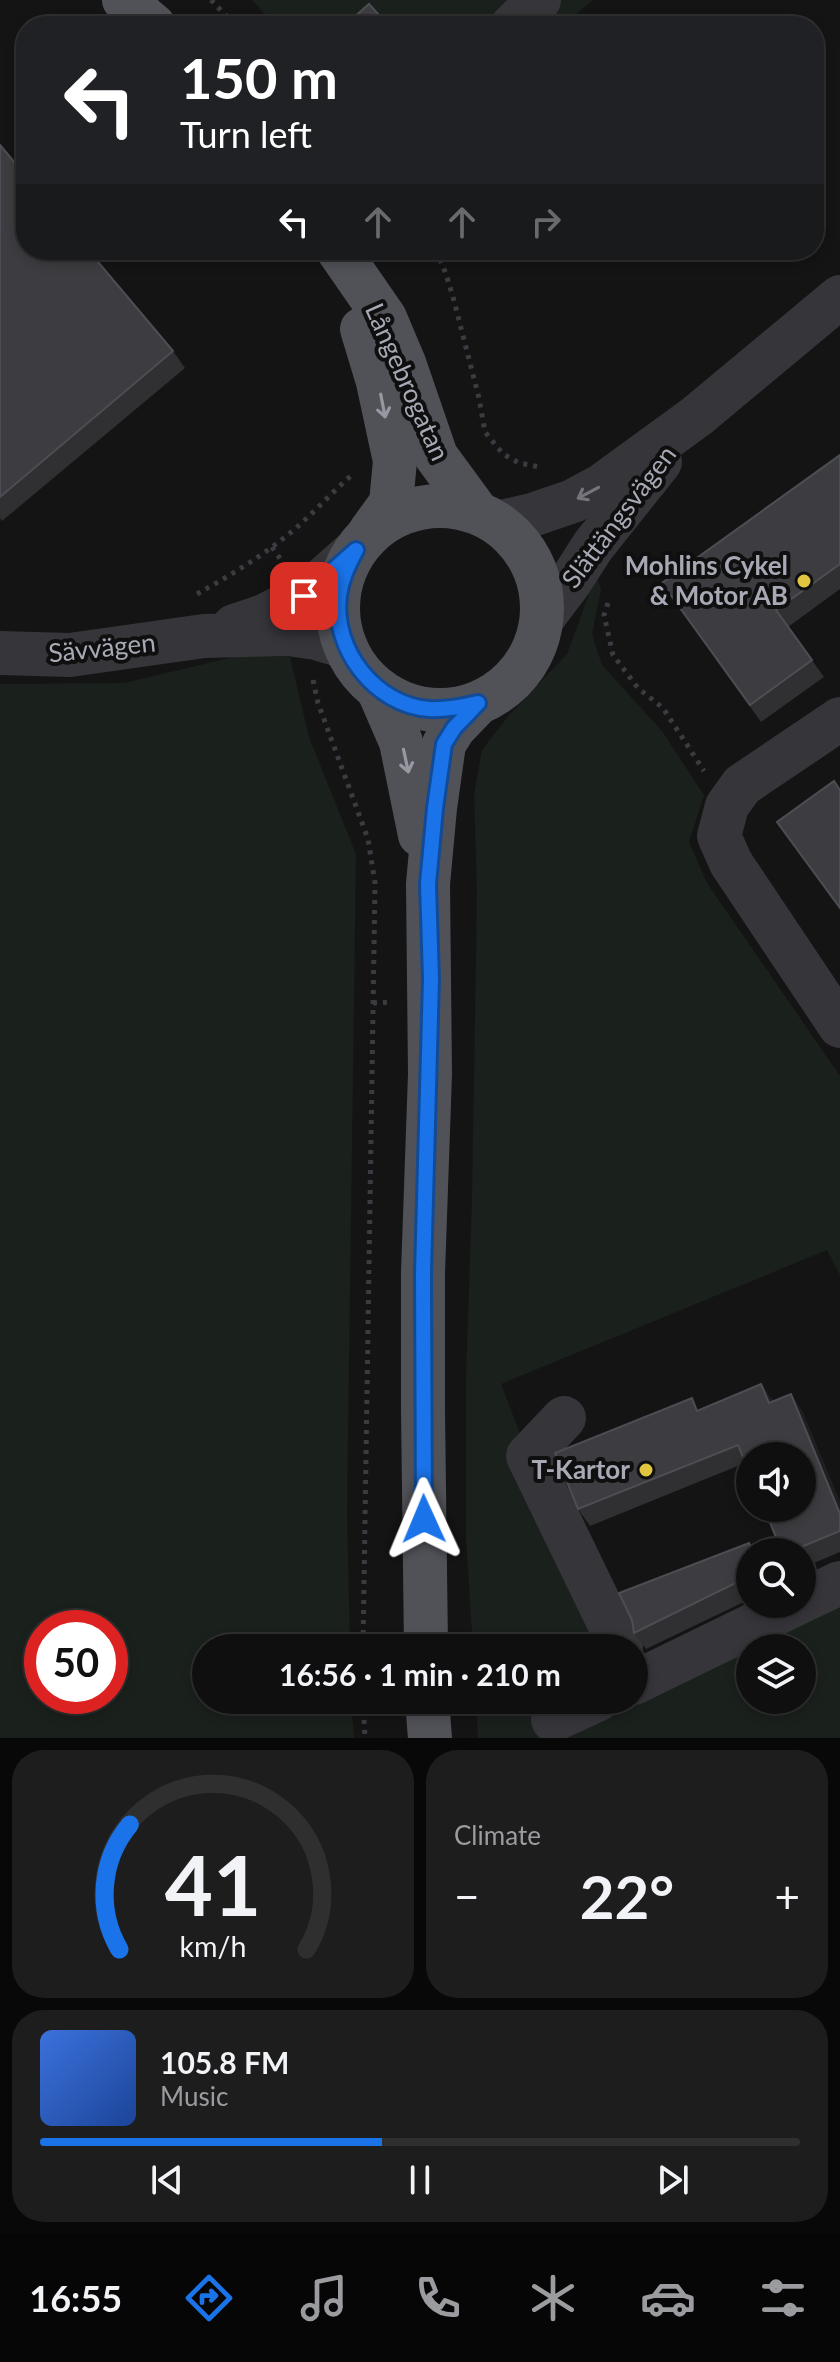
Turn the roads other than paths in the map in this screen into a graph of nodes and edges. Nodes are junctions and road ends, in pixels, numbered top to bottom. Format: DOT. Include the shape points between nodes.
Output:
graph roads {
  1 [pos="124,0"];
  2 [pos="539,0"];
  3 [pos="142,16"];
  4 [pos="522,16"];
  5 [pos="840,297"];
  6 [pos="697,416"];
  7 [pos="487,518"];
  8 [pos="363,541"];
  9 [pos="542,619"];
  10 [pos="204,636"];
  11 [pos="331,643"];
  12 [pos="0,653"];
  13 [pos="378,689"];
  14 [pos="478,703"];
  15 [pos="840,719"];
  16 [pos="428,884"];
  17 [pos="840,1026"];
  18 [pos="564,1418"];
  19 [pos="840,1583"];
  20 [pos="816,1594"];
  21 [pos="762,1618"];
  22 [pos="426,1634"];
  23 [pos="614,1634"];
  24 [pos="648,1665"];
  25 [pos="428,1714"];
  26 [pos="566,1714"];
  27 [pos="553,1720"];
  28 [pos="430,1738"];
  1 -- 3 [label="main road"];
  2 -- 4 [label="street"];
  5 -- 6 [label="street, Slättängsvägen"];
  6 -- 7 [label="street, Slättängsvägen, one-way" via="573,501 532,515"];
  6 -- 9 [label="street, Slättängsvägen"];
  7 -- 8 [label="main road" via="455,506 432,505 389,519"];
  7 -- 8 [label="main road, Långebrogatan" via="415,458"];
  7 -- 9 [label="main road" via="524,549 539,582"];
  8 -- 10 [label="street, Sävvägen" via="304,596"];
  8 -- 11 [label="main road" via="344,573 339,623"];
  9 -- 14 [label="main road" via="522,670"];
  10 -- 11 [label="street, Sävvägen" via="288,634"];
  10 -- 12 [label="street, Sävvägen" via="70,655"];
  11 -- 13 [label="main road"];
  13 -- 14 [label="main road" via="426,709"];
  13 -- 16 [label="main road, one-way" via="401,742"];
  14 -- 16 [label="main road" via="444,744"];
  15 -- 17 [label="street" via="742,785 727,806 719,836 731,863"];
  16 -- 22 [label="main road"];
  18 -- 23 [label="street" via="528,1456"];
  19 -- 20 [label="street"];
  21 -- 24 [label="street"];
  25 -- 28 [label="main road"];
  26 -- 27 [label="street"];
}
